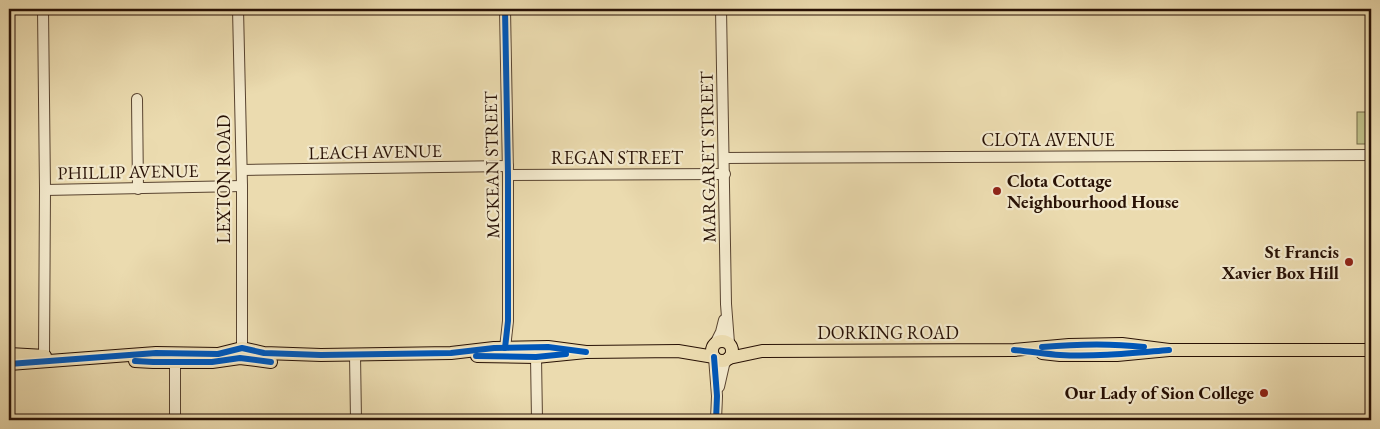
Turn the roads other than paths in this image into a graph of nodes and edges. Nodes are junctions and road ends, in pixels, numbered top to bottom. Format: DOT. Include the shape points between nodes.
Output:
graph roads {
  1 [pos="43,9"];
  2 [pos="238,9"];
  3 [pos="506,9"];
  4 [pos="721,9"];
  5 [pos="137,99"];
  6 [pos="1371,155"];
  7 [pos="724,158"];
  8 [pos="242,170"];
  9 [pos="508,170"];
  10 [pos="725,174"];
  11 [pos="242,186"];
  12 [pos="138,189"];
  13 [pos="45,190"];
  14 [pos="723,343"];
  15 [pos="242,348"];
  16 [pos="509,348"];
  17 [pos="762,350"];
  18 [pos="1371,350"];
  19 [pos="678,351"];
  20 [pos="586,352"];
  21 [pos="9,354"];
  22 [pos="450,354"];
  23 [pos="321,355"];
  24 [pos="355,355"];
  25 [pos="536,357"];
  26 [pos="714,357"];
  27 [pos="105,358"];
  28 [pos="44,359"];
  29 [pos="728,359"];
  30 [pos="175,362"];
  31 [pos="9,364"];
  32 [pos="717,396"];
  33 [pos="175,420"];
  34 [pos="356,420"];
  35 [pos="537,420"];
  36 [pos="716,420"];
  1 -- 13 [label="street"];
  2 -- 8 [label="street, LEXTON ROAD"];
  3 -- 9 [label="street, MCKEAN STREET"];
  4 -- 7 [label="street, MARGARET STREET"];
  5 -- 12 [label="street"];
  6 -- 7 [label="street, CLOTA AVENUE"];
  7 -- 10 [label="street, MARGARET STREET"];
  8 -- 9 [label="street, LEACH AVENUE"];
  8 -- 11 [label="street, LEXTON ROAD"];
  9 -- 10 [label="street, REGAN STREET"];
  9 -- 16 [label="street, MCKEAN STREET" via="508,320 505,334"];
  10 -- 14 [label="street, MARGARET STREET" via="726,304"];
  11 -- 12 [label="street, PHILLIP AVENUE"];
  11 -- 15 [label="street, LEXTON ROAD"];
  12 -- 13 [label="street, PHILLIP AVENUE"];
  13 -- 28 [label="street"];
  14 -- 17 [label="main road, DORKING ROAD"];
  14 -- 19 [label="main road, DORKING ROAD"];
  14 -- 26 [label="main road" via="712,351"];
  14 -- 29 [label="main road" via="732,353"];
  15 -- 23 [label="main road, DORKING ROAD" via="264,353"];
  15 -- 27 [label="main road, DORKING ROAD" via="218,354 156,353"];
  16 -- 20 [label="main road, DORKING ROAD" via="548,347"];
  16 -- 22 [label="main road, DORKING ROAD"];
  17 -- 18 [label="main road, DORKING ROAD" via="1083,350 1122,344 1169,350"];
  17 -- 29 [label="main road, DORKING ROAD"];
  19 -- 20 [label="main road, DORKING ROAD"];
  19 -- 26 [label="main road, DORKING ROAD"];
  20 -- 25 [label="main road, DORKING ROAD"];
  21 -- 28 [label="main road, DORKING ROAD"];
  22 -- 24 [label="main road, DORKING ROAD"];
  22 -- 25 [label="main road, DORKING ROAD"];
  23 -- 24 [label="main road, DORKING ROAD"];
  23 -- 30 [label="main road, DORKING ROAD" via="270,362 240,358 221,362"];
  24 -- 34 [label="street"];
  25 -- 35 [label="street"];
  26 -- 29 [label="main road"];
  26 -- 32 [label="street"];
  27 -- 28 [label="main road, DORKING ROAD"];
  27 -- 30 [label="main road, DORKING ROAD"];
  28 -- 31 [label="main road, DORKING ROAD"];
  29 -- 32 [label="street"];
  30 -- 33 [label="street"];
  32 -- 36 [label="street"];
}
